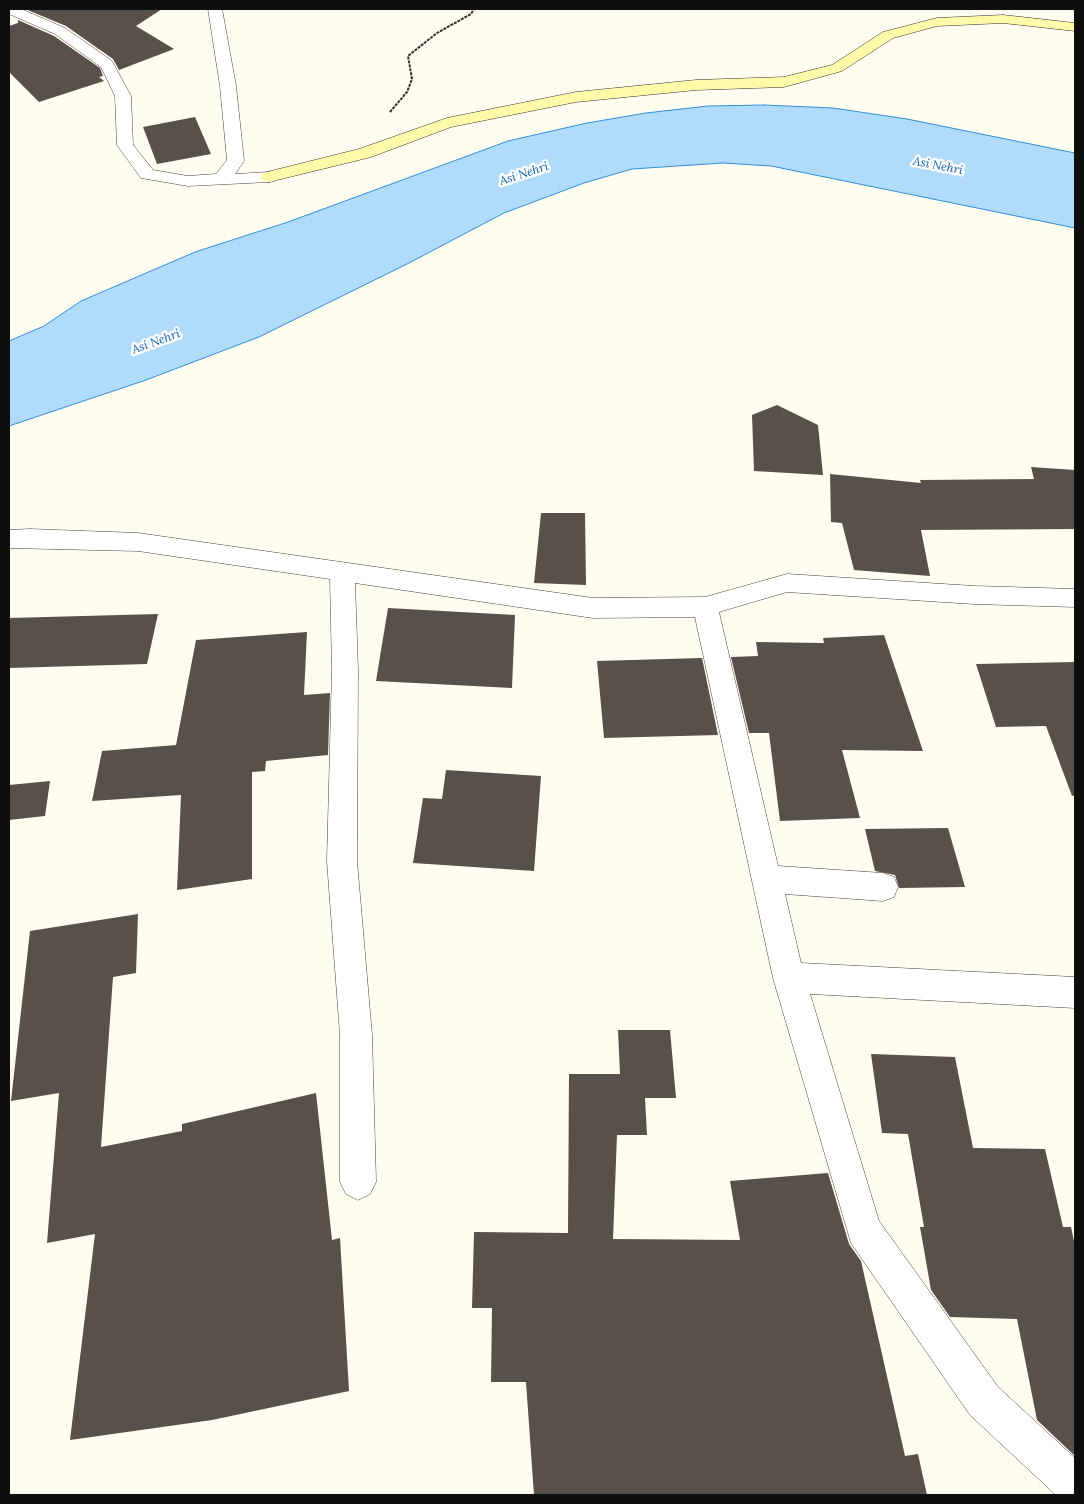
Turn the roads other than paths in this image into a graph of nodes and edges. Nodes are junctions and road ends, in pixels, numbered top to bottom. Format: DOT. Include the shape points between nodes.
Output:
graph roads {
  1 [pos="10,9"];
  2 [pos="214,9"];
  3 [pos="1075,27"];
  4 [pos="269,177"];
  5 [pos="221,179"];
  6 [pos="9,539"];
  7 [pos="342,570"];
  8 [pos="1075,598"];
  9 [pos="705,607"];
  10 [pos="765,879"];
  11 [pos="883,887"];
  12 [pos="789,978"];
  13 [pos="1075,992"];
  14 [pos="358,1182"];
  15 [pos="1075,1485"];
  1 -- 5 [label="street" via="60,31 107,64 123,96 125,145 147,174 188,180"];
  2 -- 5 [label="street" via="228,86 236,161"];
  3 -- 4 [label="street" via="1004,19 937,22 888,35 837,68 784,82 696,85 576,97 447,123 365,154"];
  4 -- 5 [label="street"];
  6 -- 7 [label="street" via="138,542"];
  7 -- 9 [label="street" via="593,608"];
  7 -- 14 [label="street" via="345,670 342,861 356,1035"];
  8 -- 9 [label="street" via="786,583"];
  9 -- 10 [label="street"];
  10 -- 11 [label="street"];
  10 -- 12 [label="street"];
  12 -- 13 [label="street"];
  12 -- 15 [label="street" via="864,1230 984,1401"];
}
